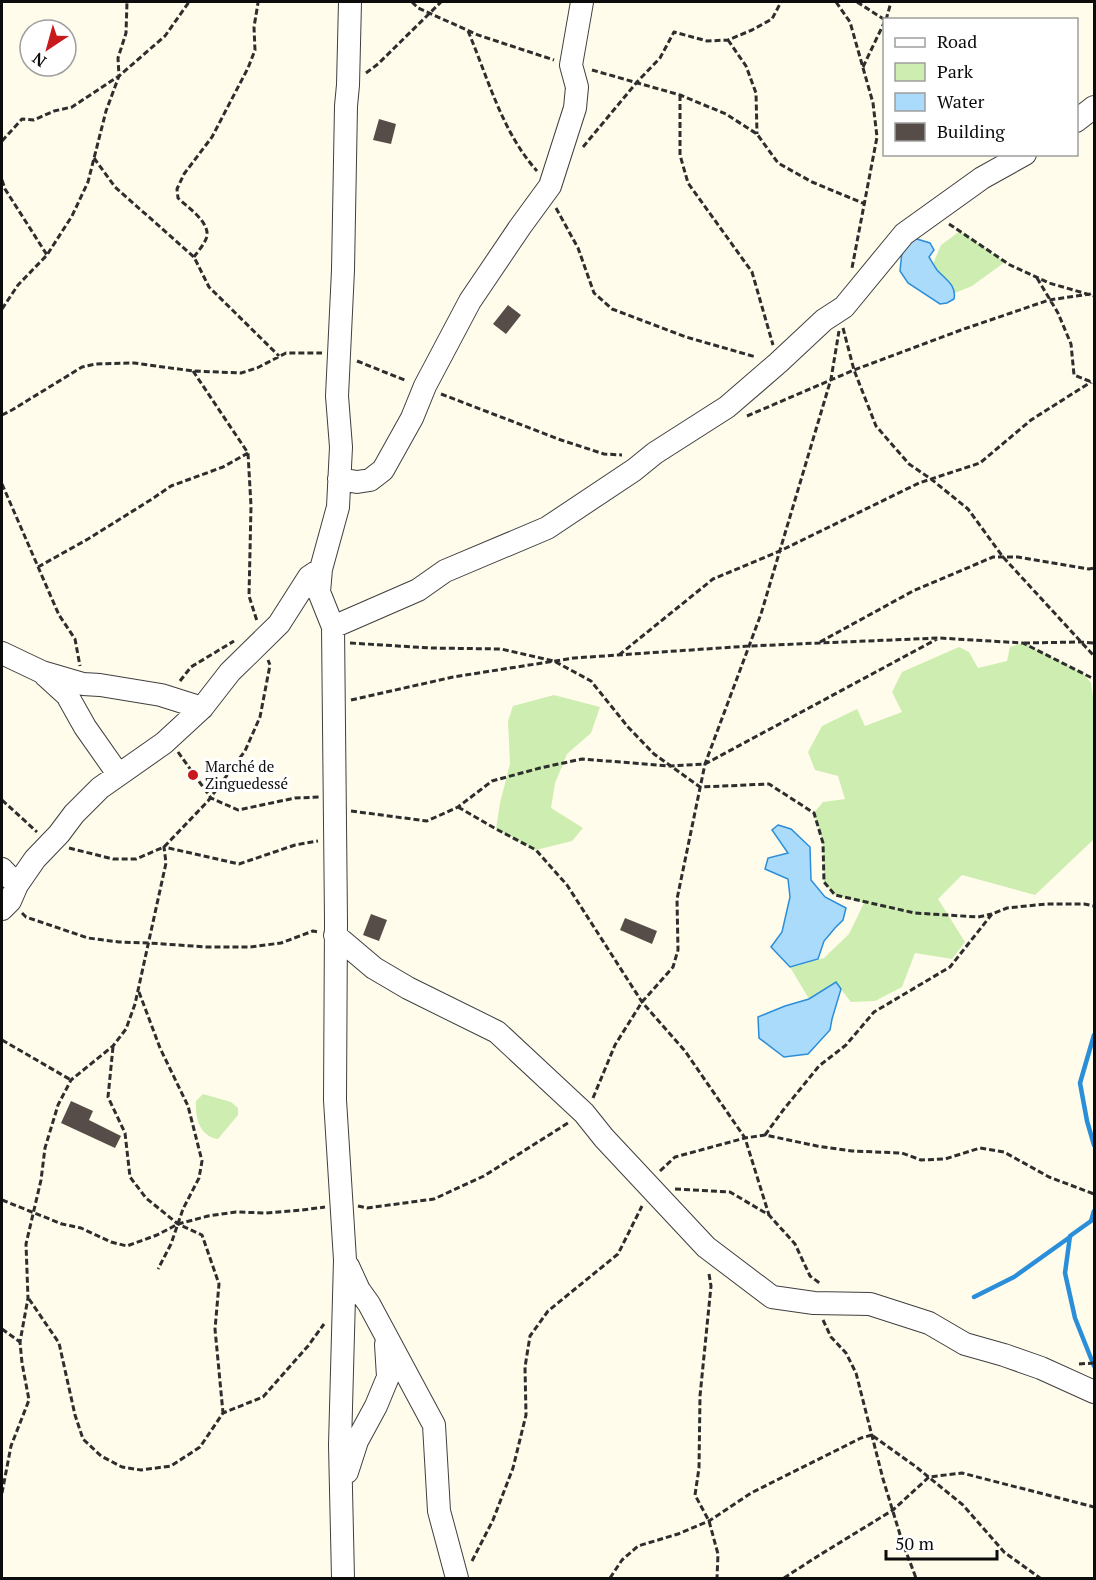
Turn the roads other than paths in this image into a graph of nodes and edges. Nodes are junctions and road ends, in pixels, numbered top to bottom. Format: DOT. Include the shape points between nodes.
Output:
graph roads {
  1 [pos="350,2"];
  2 [pos="582,2"];
  3 [pos="1095,107"];
  4 [pos="1078,120"];
  5 [pos="1020,156"];
  6 [pos="339,478"];
  7 [pos="321,569"];
  8 [pos="333,635"];
  9 [pos="2,653"];
  10 [pos="42,672"];
  11 [pos="202,708"];
  12 [pos="118,774"];
  13 [pos="7,891"];
  14 [pos="335,935"];
  15 [pos="345,1260"];
  16 [pos="386,1336"];
  17 [pos="1095,1392"];
  18 [pos="341,1492"];
  19 [pos="462,1574"];
  20 [pos="343,1578"];
  1 -- 6 [label="street" via="337,376"];
  2 -- 6 [label="street" via="571,65 577,87 575,108 550,186 470,301 382,470 370,480"];
  3 -- 4 [label="street"];
  5 -- 8 [label="street" via="982,178 904,234 844,307 824,320 727,407 547,528 444,571 418,590"];
  6 -- 7 [label="street" via="338,507"];
  7 -- 8 [label="street" via="319,592"];
  7 -- 11 [label="street" via="309,577 279,624 230,672"];
  8 -- 14 [label="street"];
  9 -- 10 [label="street"];
  10 -- 11 [label="street" via="83,684 168,697"];
  10 -- 12 [label="street" via="67,695"];
  11 -- 12 [label="street" via="169,739"];
  12 -- 13 [label="street" via="74,814"];
  14 -- 15 [label="street" via="335,1100"];
  14 -- 17 [label="street" via="374,968 497,1032 584,1113 706,1247 772,1297 819,1295 870,1304 929,1323 965,1344 1004,1354"];
  15 -- 16 [label="street"];
  15 -- 18 [label="street"];
  16 -- 18 [label="street" via="388,1377 357,1441"];
  16 -- 19 [label="street" via="434,1425 439,1511"];
  18 -- 20 [label="street"];
}
